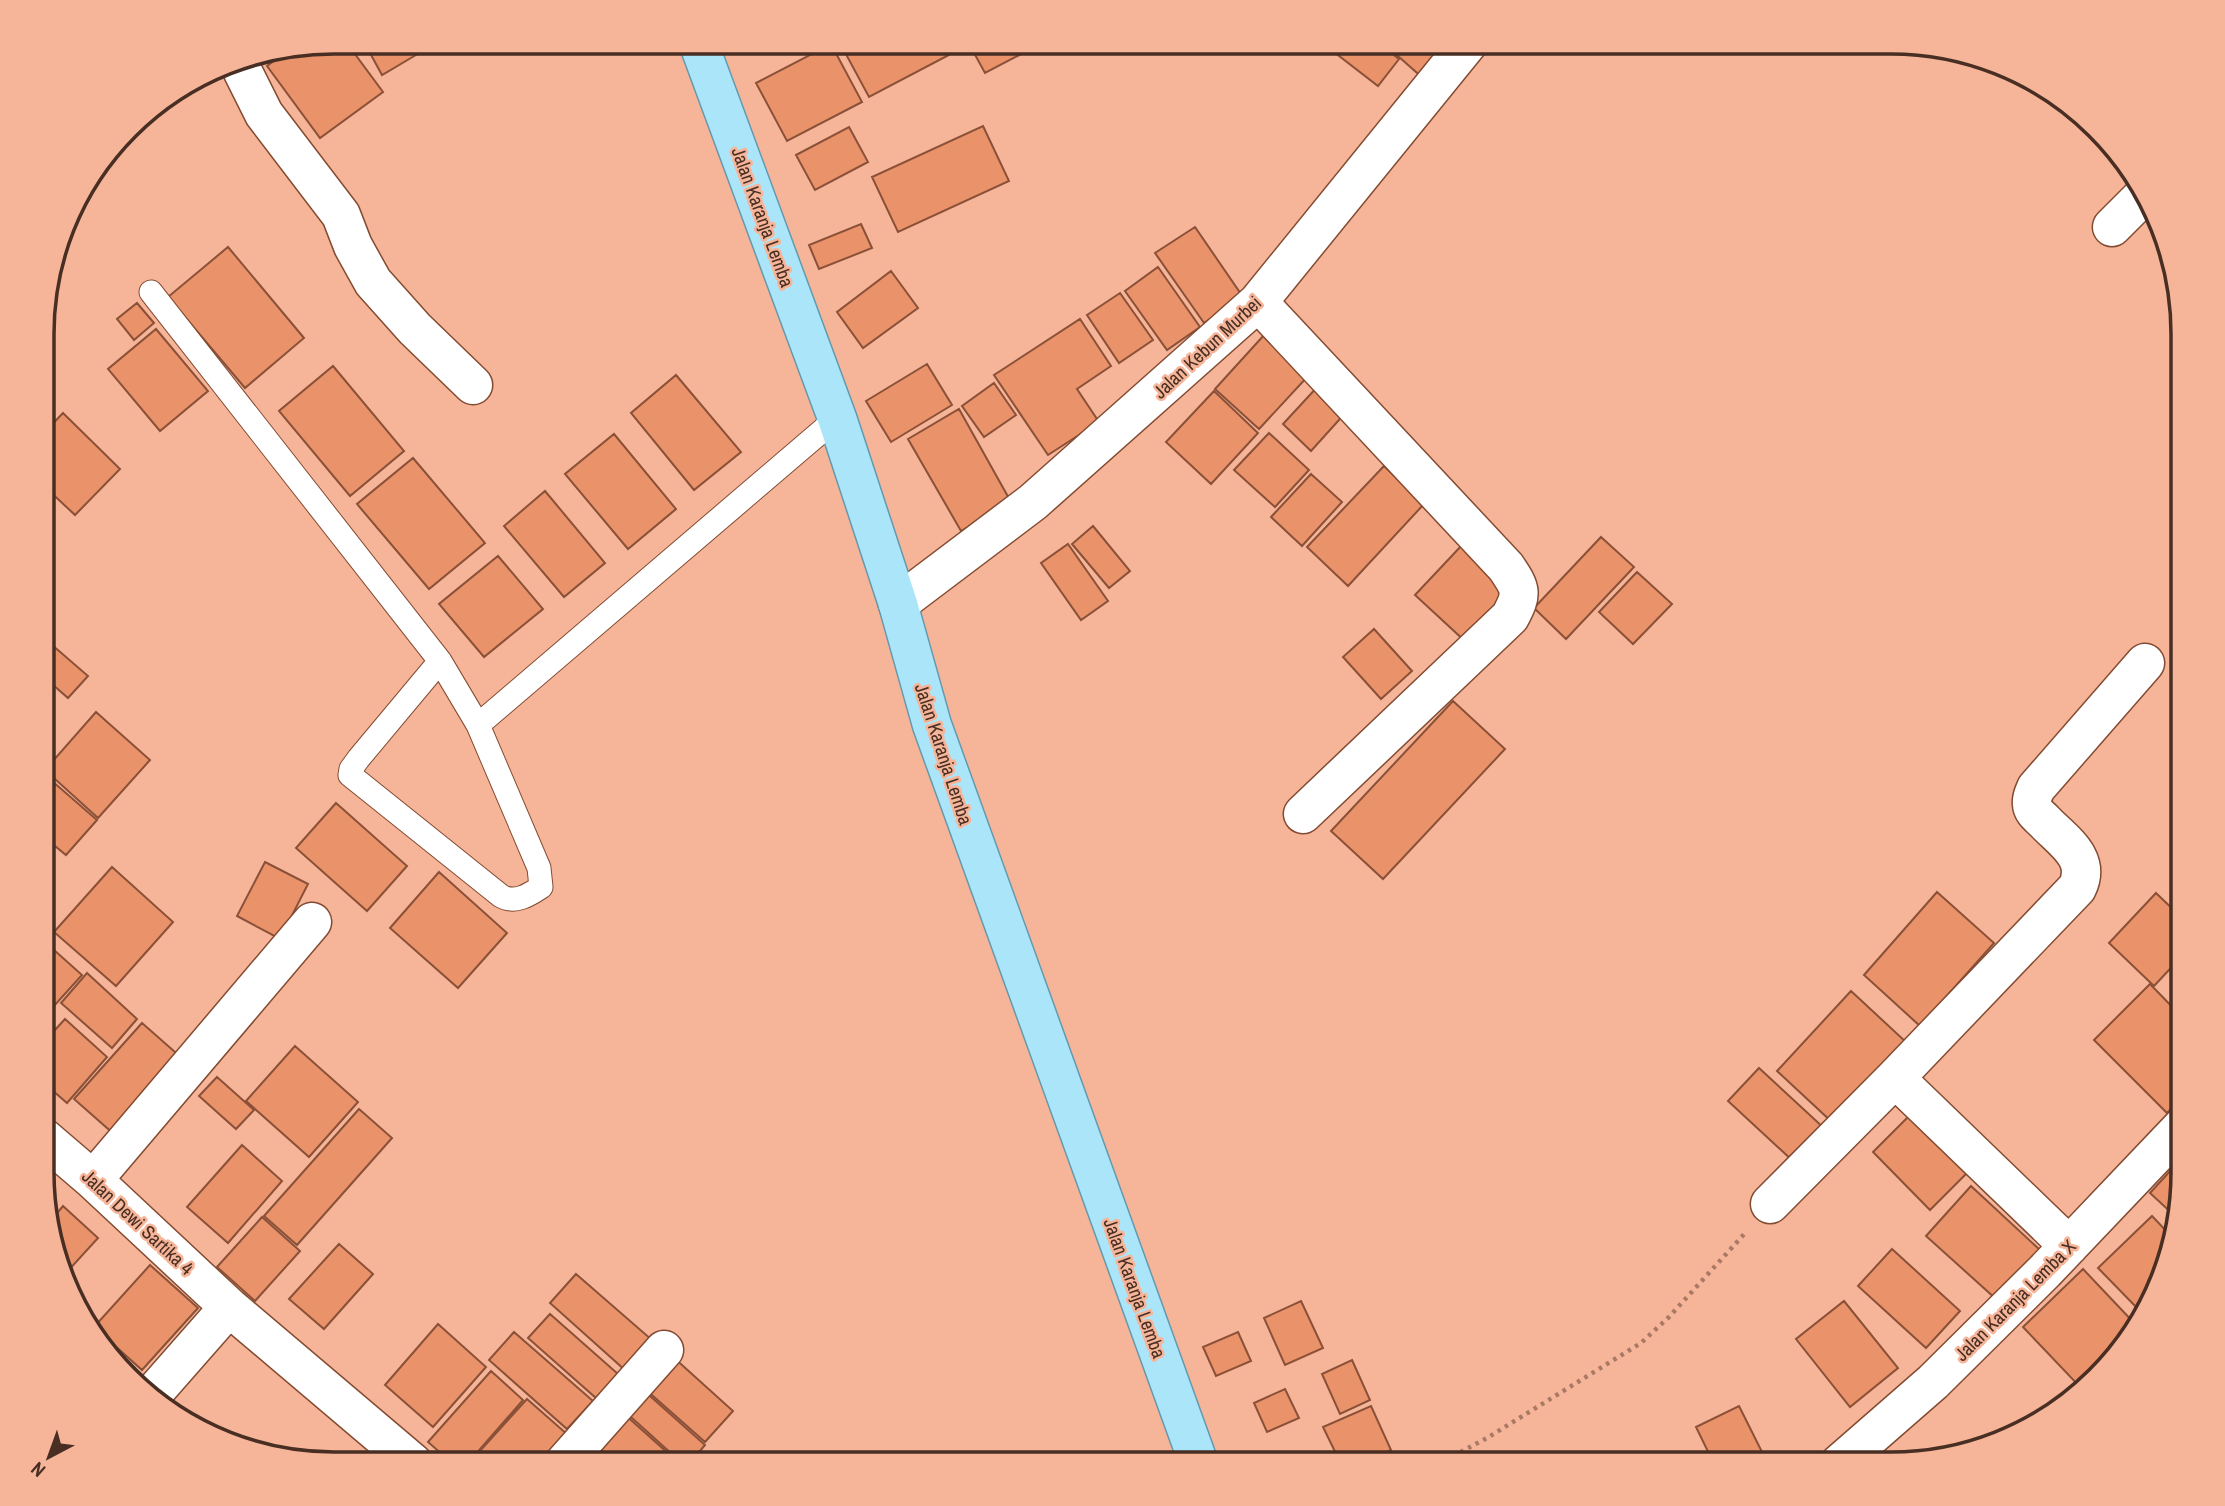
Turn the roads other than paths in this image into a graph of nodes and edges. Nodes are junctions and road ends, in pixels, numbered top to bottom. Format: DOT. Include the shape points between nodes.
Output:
graph roads {
  1 [pos="702,54"];
  2 [pos="1459,54"];
  3 [pos="242,70"];
  4 [pos="2137,202"];
  5 [pos="2112,227"];
  6 [pos="151,292"];
  7 [pos="1258,302"];
  8 [pos="473,385"];
  9 [pos="837,418"];
  10 [pos="898,604"];
  11 [pos="440,661"];
  12 [pos="2146,663"];
  13 [pos="478,725"];
  14 [pos="1303,814"];
  15 [pos="312,922"];
  16 [pos="1895,1078"];
  17 [pos="2171,1139"];
  18 [pos="54,1147"];
  19 [pos="93,1180"];
  20 [pos="1770,1204"];
  21 [pos="2069,1246"];
  22 [pos="229,1307"];
  23 [pos="664,1350"];
  24 [pos="157,1388"];
  25 [pos="400,1452"];
  26 [pos="575,1452"];
  27 [pos="1195,1452"];
  28 [pos="1853,1452"];
  1 -- 9 [label="main road, Jalan Karanja Lemba"];
  2 -- 7 [label="street, Jalan Kebun Murbei"];
  3 -- 8 [label="street" via="264,114 341,215 373,282"];
  4 -- 5 [label="street"];
  6 -- 11 [label="lane"];
  7 -- 10 [label="street, Jalan Kebun Murbei" via="1034,502"];
  7 -- 14 [label="street" via="1506,567 1520,594 1510,617"];
  9 -- 10 [label="main road, Jalan Karanja Lemba"];
  9 -- 13 [label="lane"];
  10 -- 27 [label="main road, Jalan Karanja Lemba" via="932,725"];
  11 -- 13 [label="lane"];
  11 -- 13 [label="lane" via="350,775 512,901 541,887 540,868"];
  12 -- 16 [label="street" via="2036,788 2032,799 2034,811 2078,857 2082,869 2077,888"];
  15 -- 19 [label="street"];
  16 -- 20 [label="street"];
  16 -- 21 [label="street"];
  17 -- 21 [label="street, Jalan Karanja Lemba X"];
  18 -- 19 [label="street, Jalan Dewi Sartika 4"];
  19 -- 22 [label="street, Jalan Dewi Sartika 4"];
  21 -- 28 [label="street, Jalan Karanja Lemba X" via="1933,1382"];
  22 -- 24 [label="street"];
  22 -- 25 [label="street, Jalan Dewi Sartika 4"];
  23 -- 26 [label="street"];
}
